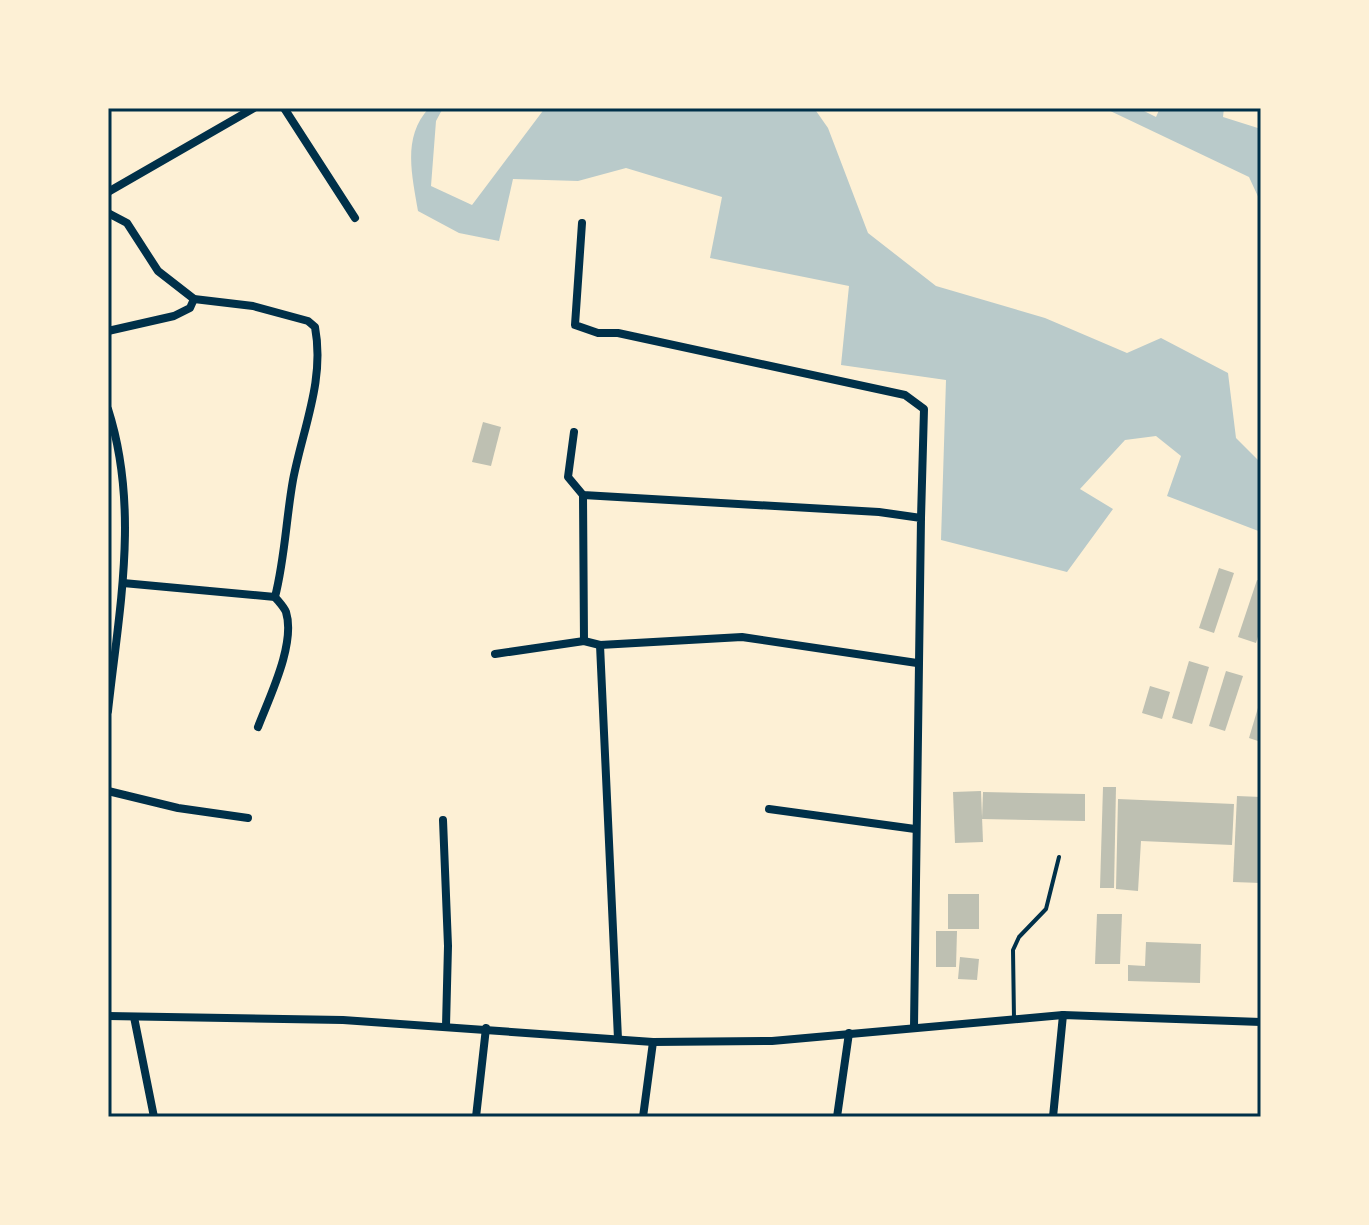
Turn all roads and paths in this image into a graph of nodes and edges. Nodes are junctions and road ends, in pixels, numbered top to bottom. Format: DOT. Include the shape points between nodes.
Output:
graph roads {
  1 [pos="254,108"];
  2 [pos="284,108"];
  3 [pos="108,192"];
  4 [pos="108,213"];
  5 [pos="355,218"];
  6 [pos="582,223"];
  7 [pos="194,299"];
  8 [pos="108,331"];
  9 [pos="108,409"];
  10 [pos="574,432"];
  11 [pos="583,495"];
  12 [pos="921,518"];
  13 [pos="123,583"];
  14 [pos="275,597"];
  15 [pos="584,641"];
  16 [pos="600,645"];
  17 [pos="495,654"];
  18 [pos="917,663"];
  19 [pos="108,711"];
  20 [pos="258,727"];
  21 [pos="108,791"];
  22 [pos="769,809"];
  23 [pos="248,818"];
  24 [pos="443,820"];
  25 [pos="915,829"];
  26 [pos="1059,857"];
  27 [pos="1063,1015"];
  28 [pos="108,1016"];
  29 [pos="134,1017"];
  30 [pos="1014,1019"];
  31 [pos="1261,1022"];
  32 [pos="446,1026"];
  33 [pos="914,1027"];
  34 [pos="486,1028"];
  35 [pos="849,1033"];
  36 [pos="618,1039"];
  37 [pos="653,1042"];
  38 [pos="154,1117"];
  39 [pos="476,1117"];
  40 [pos="643,1117"];
  41 [pos="837,1117"];
  42 [pos="1053,1117"];
  1 -- 3 [label="street"];
  2 -- 5 [label="street"];
  4 -- 7 [label="street" via="127,223 158,271"];
  6 -- 12 [label="street" via="575,325 918,402 924,409"];
  7 -- 8 [label="street" via="190,308 174,316"];
  7 -- 14 [label="street" via="253,306 315,327 315,396 293,479"];
  9 -- 13 [label="street" via="125,480"];
  10 -- 11 [label="street" via="568,477"];
  11 -- 12 [label="street"];
  11 -- 15 [label="street"];
  12 -- 18 [label="street"];
  13 -- 14 [label="street"];
  13 -- 19 [label="street"];
  14 -- 20 [label="street" via="286,612 287,636"];
  15 -- 16 [label="street"];
  15 -- 17 [label="street"];
  16 -- 18 [label="street" via="742,637"];
  16 -- 36 [label="street"];
  18 -- 25 [label="street"];
  21 -- 23 [label="street"];
  22 -- 25 [label="street"];
  24 -- 32 [label="street"];
  25 -- 33 [label="street"];
  26 -- 30 [label="lane" via="1046,909 1013,950"];
  27 -- 30 [label="street"];
  27 -- 31 [label="street"];
  27 -- 42 [label="street"];
  28 -- 29 [label="street"];
  29 -- 32 [label="street"];
  29 -- 38 [label="street"];
  30 -- 33 [label="street"];
  32 -- 34 [label="street"];
  33 -- 35 [label="street"];
  34 -- 36 [label="street"];
  34 -- 39 [label="street"];
  35 -- 37 [label="street" via="772,1041"];
  35 -- 41 [label="street"];
  36 -- 37 [label="street"];
  37 -- 40 [label="street"];
}
